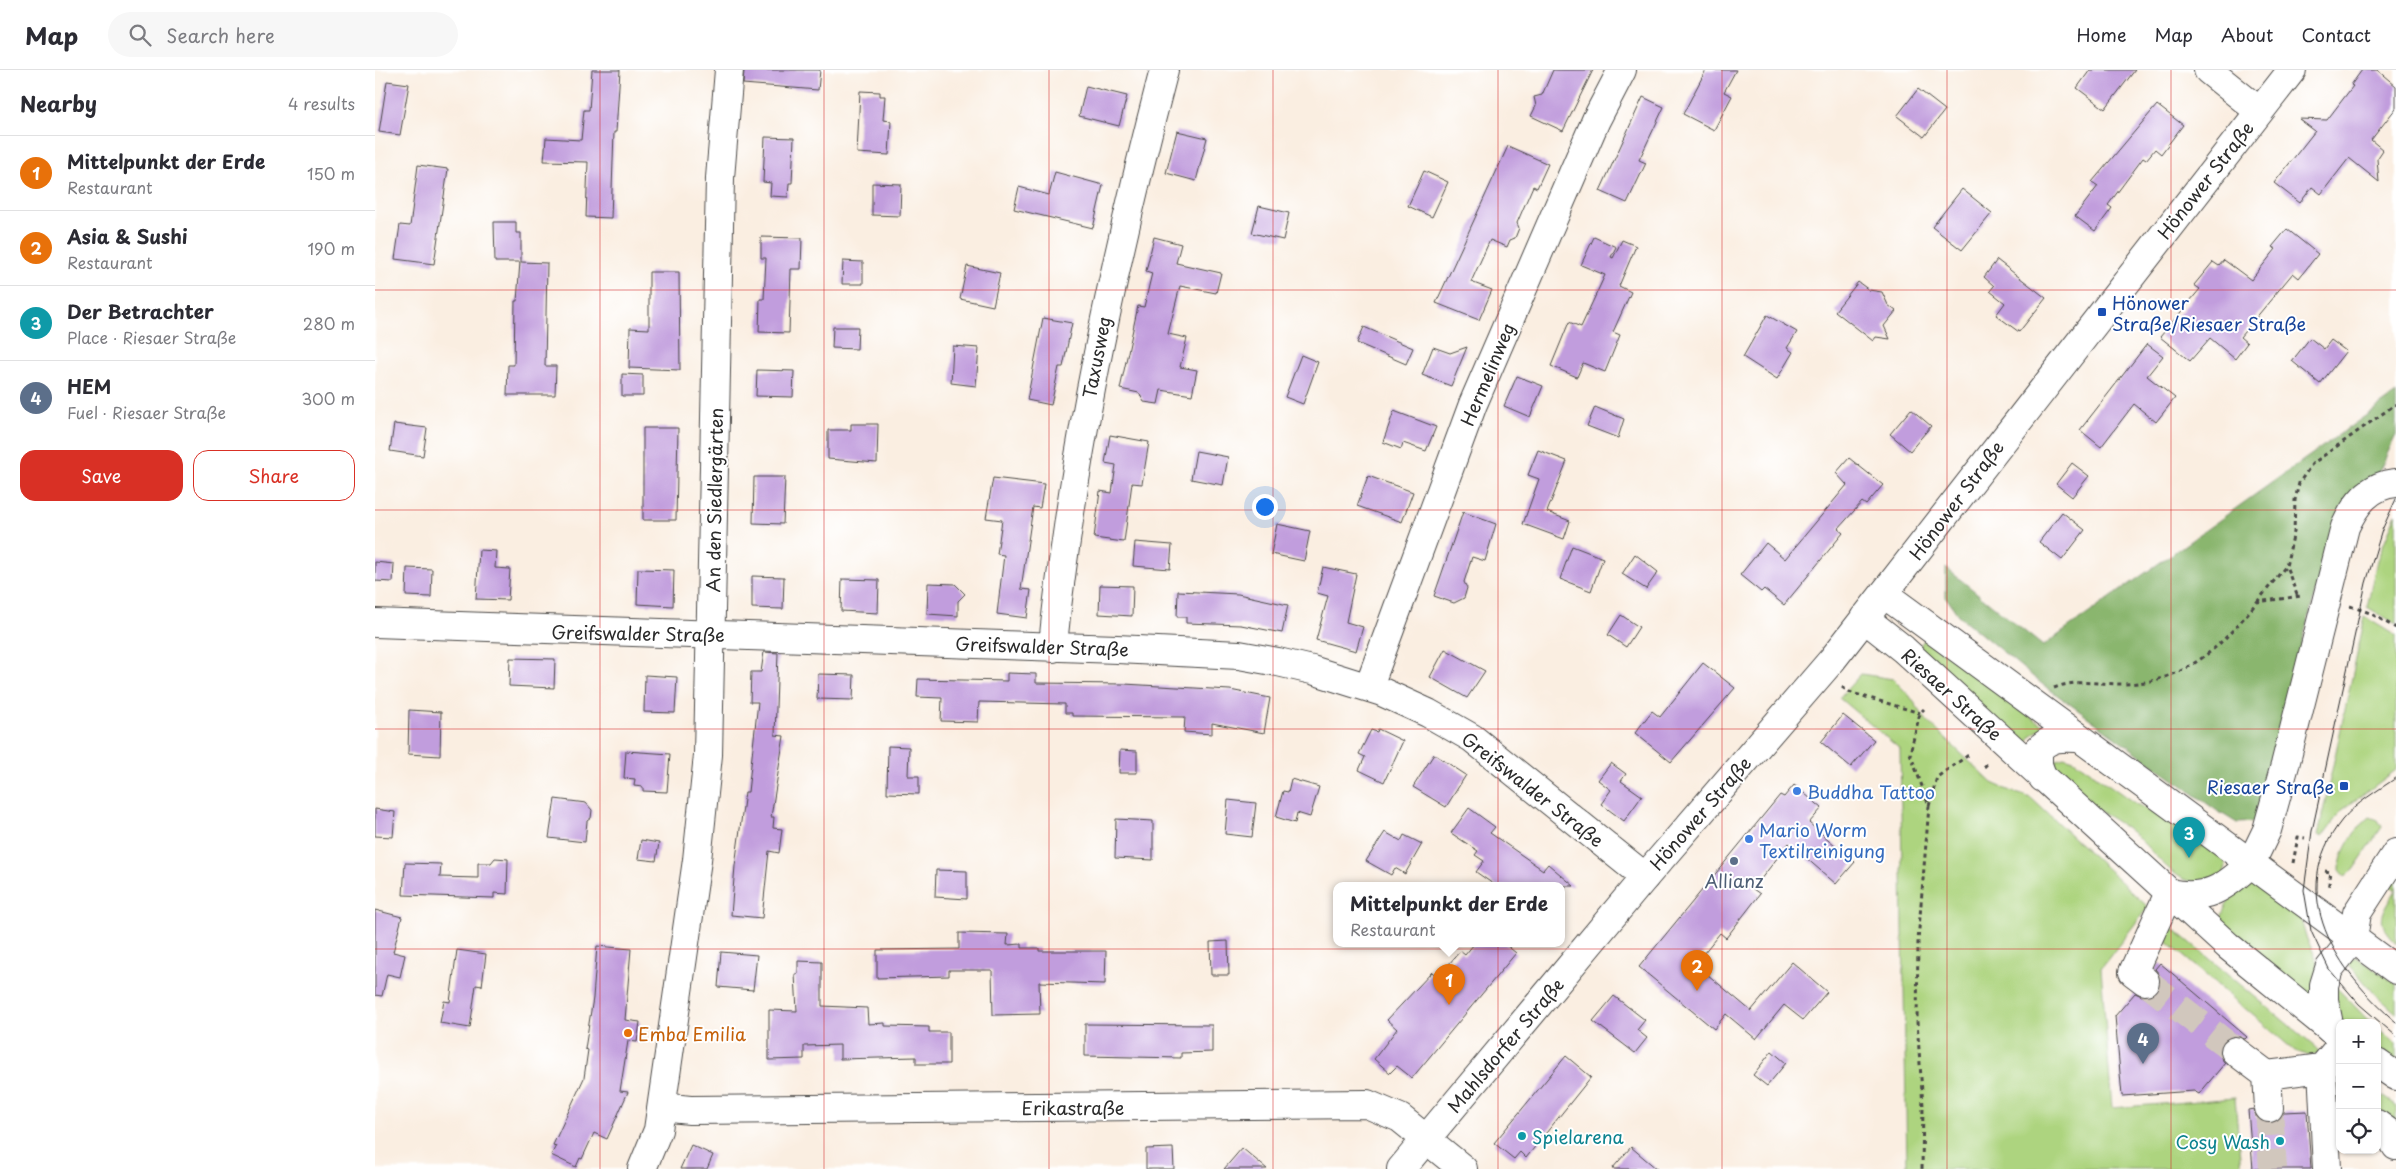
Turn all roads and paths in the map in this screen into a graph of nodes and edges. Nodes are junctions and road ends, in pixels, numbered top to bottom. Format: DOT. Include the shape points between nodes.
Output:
graph roads {
  1 [pos="729,70"];
  2 [pos="1164,70"];
  3 [pos="1622,70"];
  4 [pos="2208,70"];
  5 [pos="2292,70"];
  6 [pos="2259,111"];
  7 [pos="2396,404"];
  8 [pos="2396,483"];
  9 [pos="2286,566"];
  10 [pos="1884,594"];
  11 [pos="2297,595"];
  12 [pos="2326,601"];
  13 [pos="2257,602"];
  14 [pos="1864,618"];
  15 [pos="375,623"];
  16 [pos="2396,628"];
  17 [pos="712,634"];
  18 [pos="1053,648"];
  19 [pos="1369,686"];
  20 [pos="1842,687"];
  21 [pos="2051,690"];
  22 [pos="1924,709"];
  23 [pos="1919,713"];
  24 [pos="2077,738"];
  25 [pos="1970,754"];
  26 [pos="2043,778"];
  27 [pos="1929,806"];
  28 [pos="2305,838"];
  29 [pos="2396,853"];
  30 [pos="2251,864"];
  31 [pos="2293,864"];
  32 [pos="2325,871"];
  33 [pos="1645,876"];
  34 [pos="2169,893"];
  35 [pos="2326,896"];
  36 [pos="1609,920"];
  37 [pos="2353,938"];
  38 [pos="2396,970"];
  39 [pos="2145,981"];
  40 [pos="2336,1035"];
  41 [pos="2336,1037"];
  42 [pos="2336,1043"];
  43 [pos="2235,1051"];
  44 [pos="2378,1064"];
  45 [pos="2267,1075"];
  46 [pos="2396,1076"];
  47 [pos="2328,1083"];
  48 [pos="662,1106"];
  49 [pos="2269,1108"];
  50 [pos="2381,1127"];
  51 [pos="1426,1139"];
  52 [pos="2396,1146"];
  53 [pos="2396,1163"];
  54 [pos="642,1169"];
  55 [pos="1401,1169"];
  56 [pos="1463,1169"];
  57 [pos="1921,1169"];
  58 [pos="2327,1169"];
  59 [pos="2394,1169"];
  1 -- 17 [label="street, An den Siedlergärten" via="720,178"];
  2 -- 18 [label="street, Taxusweg" via="1132,191 1098,344 1080,442"];
  3 -- 19 [label="street, Hermelinweg" via="1596,120 1473,404"];
  4 -- 6 [label="street"];
  5 -- 6 [label="street, Hönower Straße"];
  6 -- 10 [label="street, Hönower Straße"];
  7 -- 9 [label="path" via="2307,470 2299,483 2295,500 2294,532"];
  8 -- 12 [label="street" via="2373,490 2352,512"];
  9 -- 11 [label="path"];
  9 -- 13 [label="path"];
  10 -- 14 [label="street, Hönower Straße"];
  10 -- 24 [label="street, Riesaer Straße"];
  11 -- 12 [label="path"];
  11 -- 13 [label="path"];
  12 -- 16 [label="path" via="2360,608"];
  12 -- 30 [label="street" via="2283,774 2267,830"];
  13 -- 21 [label="path" via="2236,628 2199,662 2164,677 2124,684 2084,682 2061,685"];
  14 -- 26 [label="street, Riesaer Straße"];
  14 -- 33 [label="street, Hönower Straße" via="1827,666"];
  15 -- 17 [label="street, Greifswalder Straße" via="480,629"];
  17 -- 18 [label="street, Greifswalder Straße"];
  17 -- 48 [label="street, An den Siedlergärten" via="705,791"];
  18 -- 19 [label="street, Greifswalder Straße" via="1239,655 1292,665"];
  19 -- 33 [label="street, Greifswalder Straße" via="1472,738"];
  20 -- 23 [label="path"];
  22 -- 23 [label="path"];
  23 -- 27 [label="path" via="1910,752"];
  24 -- 26 [label="street" via="2050,740 2038,750 2038,765"];
  24 -- 30 [label="street, Riesaer Straße" via="2173,804"];
  25 -- 27 [label="path" via="1937,777"];
  26 -- 34 [label="street, Riesaer Straße"];
  27 -- 57 [label="path" via="1917,941 1917,1022 1923,1106"];
  28 -- 31 [label="path" via="2298,837"];
  29 -- 37 [label="street" via="2357,913"];
  30 -- 34 [label="street" via="2217,891 2195,897"];
  30 -- 37 [label="street, Riesaer Straße"];
  32 -- 35 [label="path" via="2331,872"];
  33 -- 36 [label="street, Hönower Straße"];
  34 -- 39 [label="street" via="2133,972"];
  34 -- 41 [label="street, Riesaer Straße"];
  36 -- 51 [label="street, Mahlsdorfer Straße"];
  37 -- 38 [label="street, Riesaer Straße"];
  37 -- 40 [label="street" via="2329,969 2324,984 2324,1000"];
  42 -- 47 [label="street"];
  43 -- 45 [label="street"];
  44 -- 46 [label="street"];
  45 -- 47 [label="street"];
  45 -- 49 [label="street"];
  47 -- 58 [label="street"];
  48 -- 51 [label="street, Erikastraße" via="690,1110 1367,1104 1400,1118"];
  48 -- 54 [label="street, An den Siedlergärten" via="658,1130"];
  50 -- 52 [label="street"];
  51 -- 55 [label="street, Mahlsdorfer Straße"];
  51 -- 56 [label="street, Erikastraße"];
  53 -- 59 [label="street"];
}
